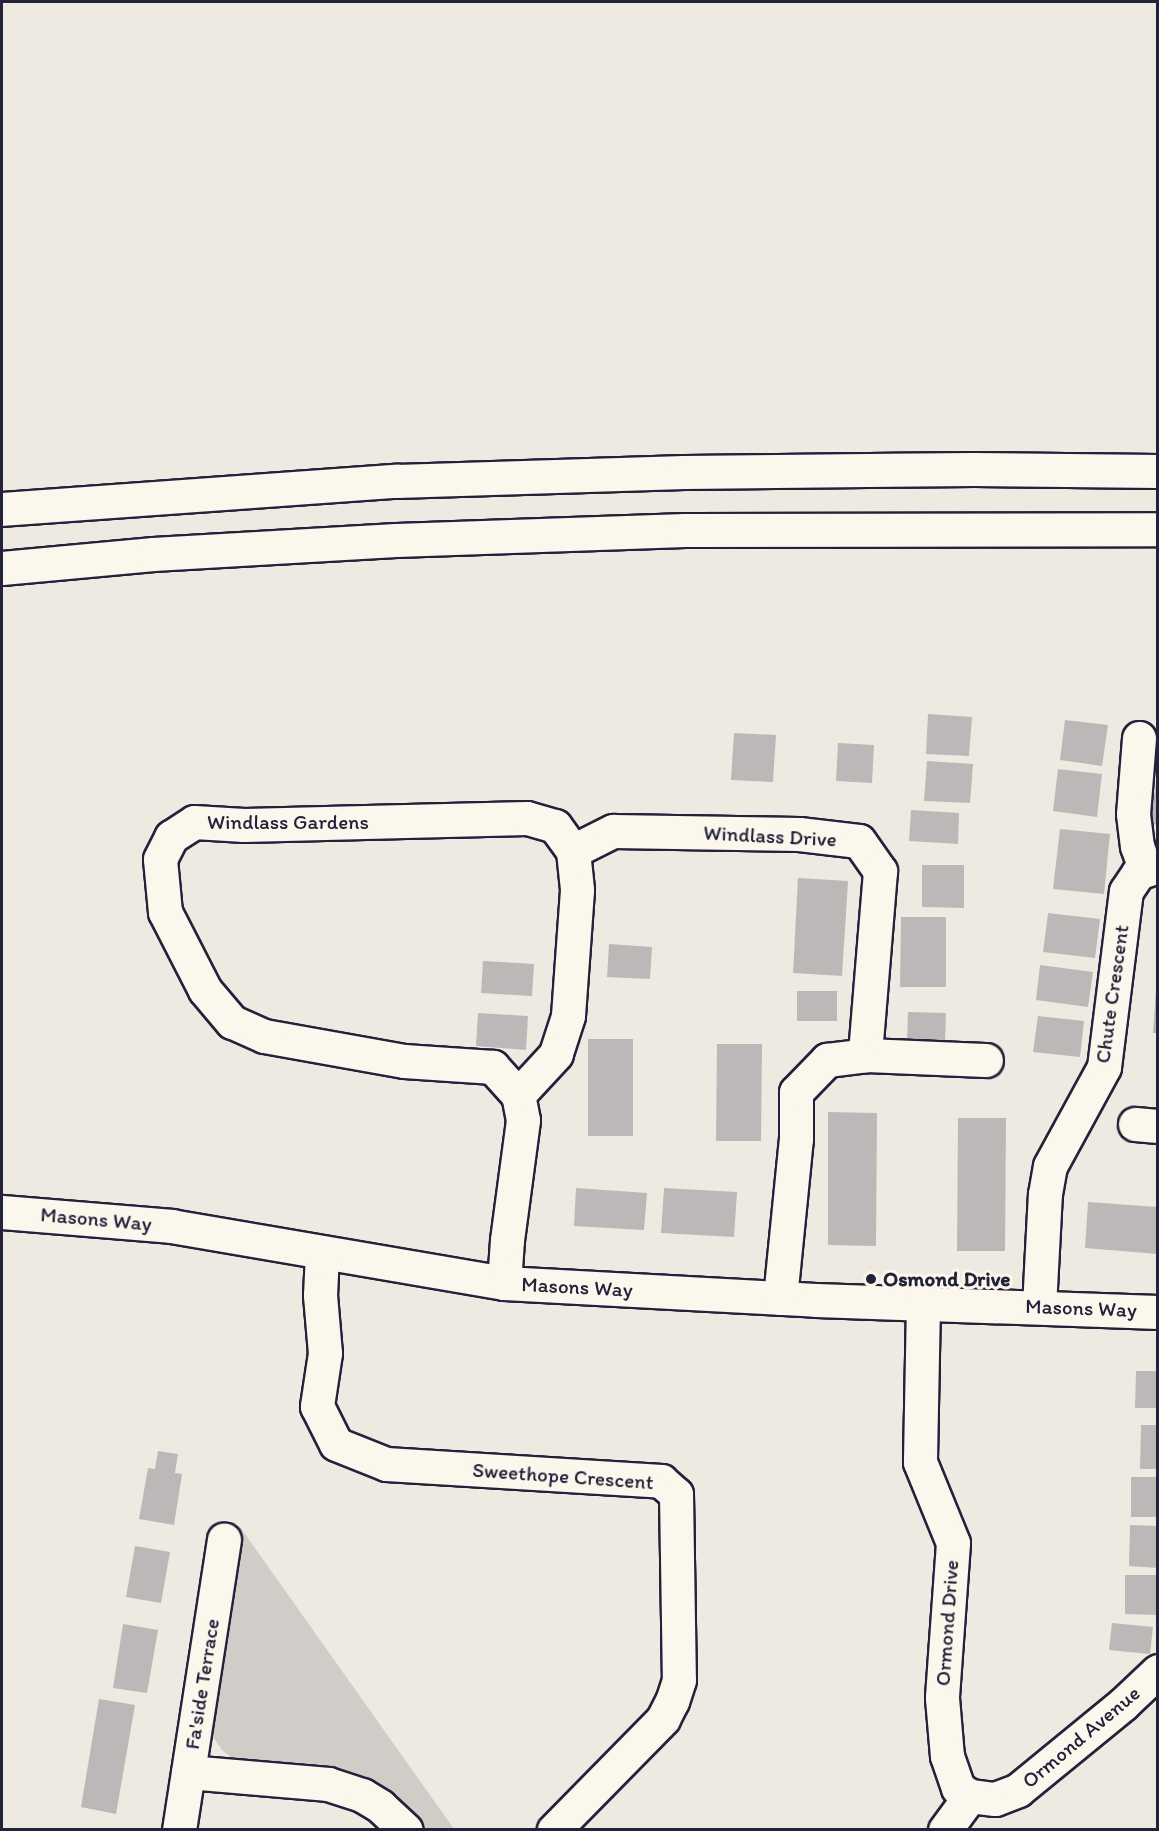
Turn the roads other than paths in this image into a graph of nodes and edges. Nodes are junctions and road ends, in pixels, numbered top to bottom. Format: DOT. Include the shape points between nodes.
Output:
graph roads {
  1 [pos="1158,471"];
  2 [pos="2,509"];
  3 [pos="1158,529"];
  4 [pos="2,568"];
  5 [pos="1139,738"];
  6 [pos="573,850"];
  7 [pos="1151,867"];
  8 [pos="865,1055"];
  9 [pos="986,1060"];
  10 [pos="518,1095"];
  11 [pos="2,1212"];
  12 [pos="322,1253"];
  13 [pos="504,1283"];
  14 [pos="780,1298"];
  15 [pos="923,1303"];
  16 [pos="1039,1307"];
  17 [pos="1158,1312"];
  18 [pos="224,1539"];
  19 [pos="1158,1671"];
  20 [pos="188,1772"];
  21 [pos="970,1796"];
  22 [pos="179,1830"];
  23 [pos="406,1830"];
  24 [pos="554,1830"];
  25 [pos="945,1830"];
  1 -- 2 [label="main road" via="684,471 396,481"];
  3 -- 4 [label="main road" via="685,530 408,539 153,554"];
  5 -- 7 [label="main road" via="1133,814 1137,846"];
  6 -- 8 [label="main road, Windlass Drive" via="613,831 799,834 859,841 880,871"];
  6 -- 10 [label="main road" via="577,891 568,1016 556,1054"];
  6 -- 10 [label="main road, Windlass Gardens" via="555,826 526,818 244,825 194,822 171,837 160,860 165,912 206,990 232,1022 264,1036 404,1061 493,1067"];
  7 -- 16 [label="main road, Chute Crescent" via="1132,879 1126,891 1104,1066 1054,1155 1047,1178"];
  8 -- 9 [label="main road"];
  8 -- 14 [label="main road" via="827,1060 796,1092 796,1139"];
  10 -- 13 [label="main road" via="523,1120"];
  11 -- 12 [label="main road, Masons Way" via="171,1226"];
  12 -- 13 [label="main road, Masons Way"];
  12 -- 24 [label="main road, Sweethope Crescent" via="320,1295 325,1353 317,1406 336,1444 386,1464 661,1481 676,1494 679,1680 672,1701 663,1719"];
  13 -- 14 [label="main road, Masons Way"];
  14 -- 15 [label="main road, Masons Way"];
  15 -- 16 [label="main road, Masons Way"];
  15 -- 21 [label="main road, Ormond Drive" via="920,1462 953,1543 942,1698 947,1756 957,1788"];
  16 -- 17 [label="main road, Masons Way"];
  18 -- 20 [label="main road, Fa'side Terrace"];
  19 -- 21 [label="main road, Ormond Avenue" via="1018,1790 995,1799"];
  20 -- 22 [label="main road, Fa'side Terrace"];
  20 -- 23 [label="main road" via="337,1786 380,1806"];
  21 -- 25 [label="main road"];
}
